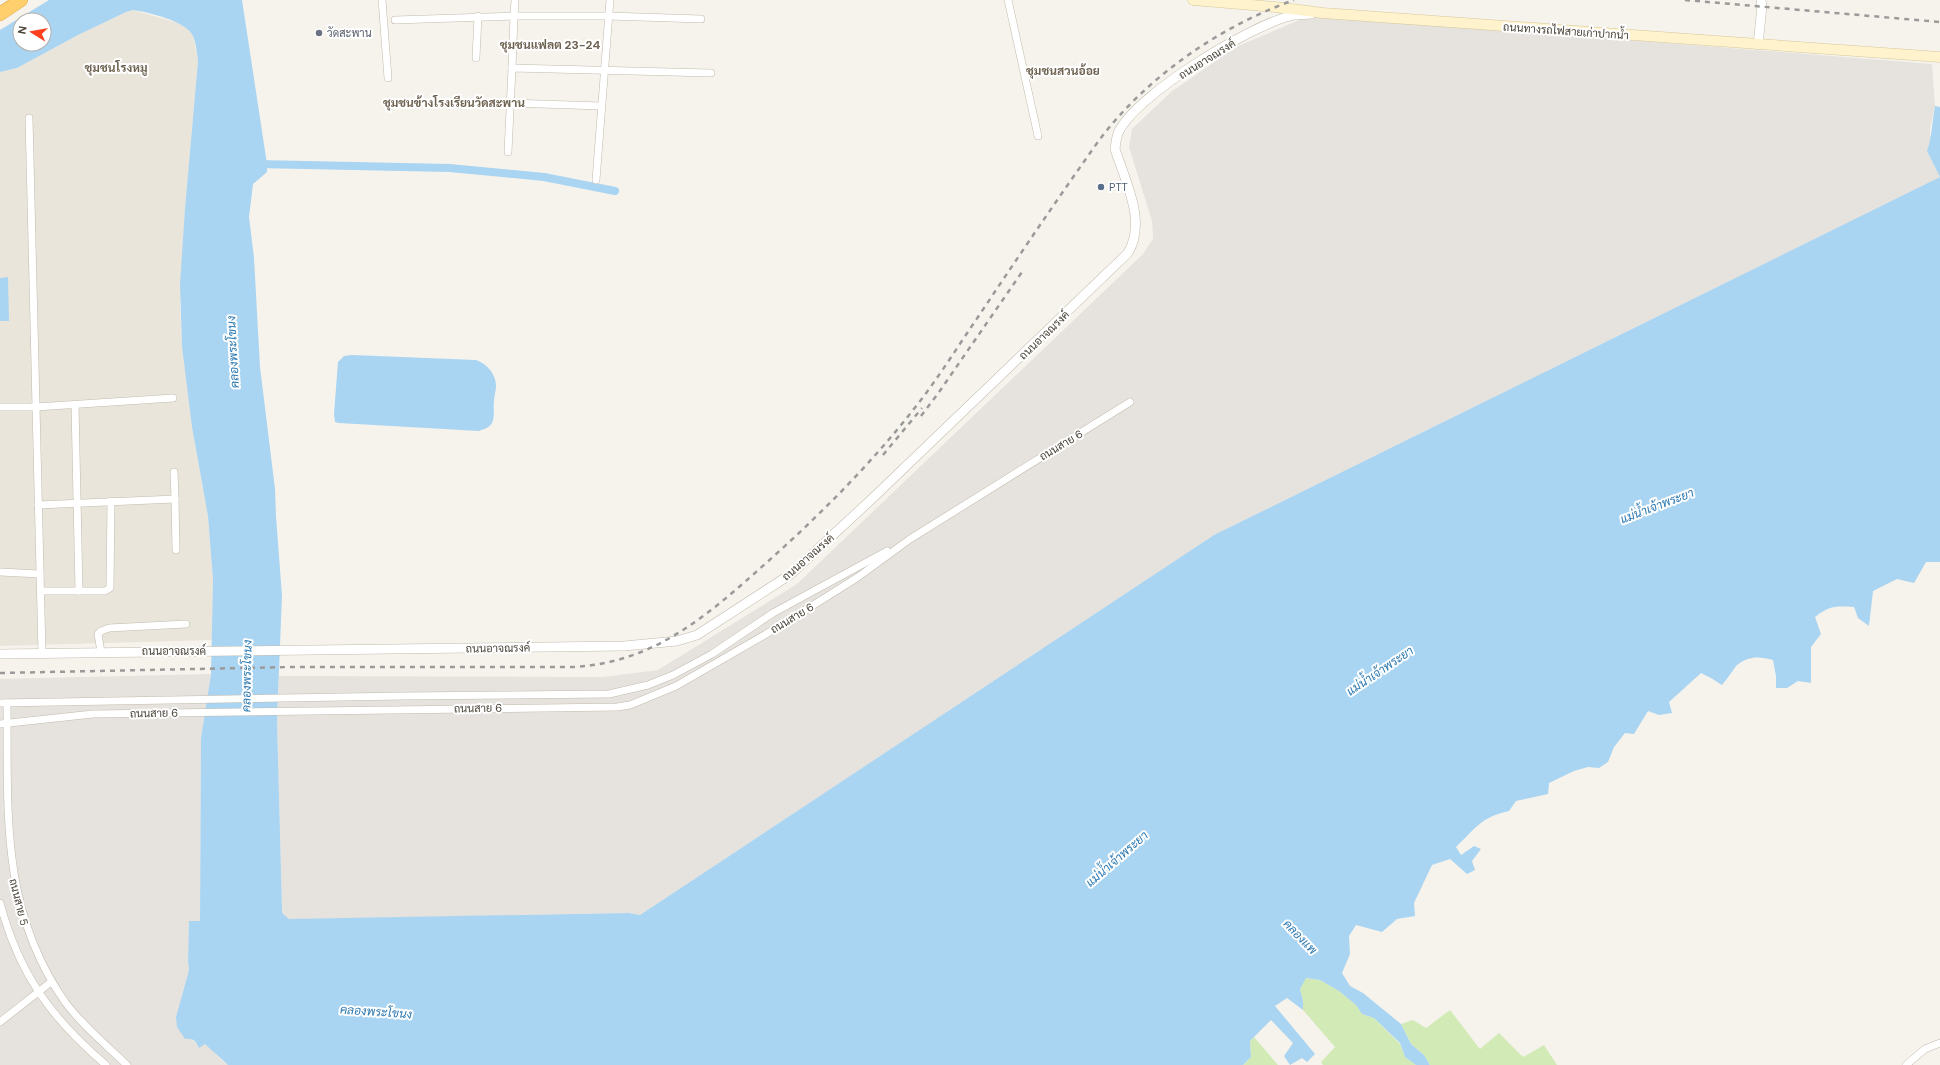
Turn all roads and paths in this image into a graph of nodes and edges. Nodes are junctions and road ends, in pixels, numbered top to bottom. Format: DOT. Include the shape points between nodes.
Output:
graph roads {
  1 [pos="21,0"];
  2 [pos="382,0"];
  3 [pos="515,0"];
  4 [pos="610,0"];
  5 [pos="1008,0"];
  6 [pos="1193,0"];
  7 [pos="1761,0"];
  8 [pos="1323,13"];
  9 [pos="0,14"];
  10 [pos="478,16"];
  11 [pos="514,16"];
  12 [pos="608,16"];
  13 [pos="701,19"];
  14 [pos="395,20"];
  15 [pos="1758,45"];
  16 [pos="1938,57"];
  17 [pos="476,58"];
  18 [pos="512,68"];
  19 [pos="604,70"];
  20 [pos="711,73"];
  21 [pos="388,78"];
  22 [pos="510,103"];
  23 [pos="601,106"];
  24 [pos="29,118"];
  25 [pos="1038,136"];
  26 [pos="508,152"];
  27 [pos="596,180"];
  28 [pos="173,398"];
  29 [pos="1130,402"];
  30 [pos="74,404"];
  31 [pos="0,407"];
  32 [pos="36,407"];
  33 [pos="174,472"];
  34 [pos="175,499"];
  35 [pos="111,501"];
  36 [pos="76,503"];
  37 [pos="38,506"];
  38 [pos="910,539"];
  39 [pos="176,550"];
  40 [pos="0,572"];
  41 [pos="40,574"];
  42 [pos="78,590"];
  43 [pos="40,592"];
  44 [pos="186,624"];
  45 [pos="101,652"];
  46 [pos="42,653"];
  47 [pos="0,654"];
  48 [pos="3,703"];
  49 [pos="3,724"];
  50 [pos="0,903"];
  51 [pos="51,982"];
  52 [pos="38,992"];
  53 [pos="0,1022"];
  54 [pos="1940,1042"];
  55 [pos="106,1065"];
  56 [pos="127,1065"];
  57 [pos="1906,1065"];
  1 -- 9 [label="highway"];
  2 -- 21 [label="street"];
  3 -- 11 [label="street"];
  4 -- 12 [label="street"];
  5 -- 25 [label="street"];
  6 -- 8 [label="main road, ถนนทางรถไฟสายเก่าปากน้ำ"];
  7 -- 15 [label="street"];
  8 -- 15 [label="main road, ถนนทางรถไฟสายเก่าปากน้ำ"];
  8 -- 45 [label="street, ถนนอาจณรงค์" via="1291,16 1276,21 1221,48 1141,105 1125,123 1116,139 1115,149 1136,216 1134,244 1128,252 876,496 791,574 697,635 677,641 624,646"];
  10 -- 11 [label="street"];
  10 -- 14 [label="street"];
  10 -- 17 [label="street"];
  11 -- 12 [label="street"];
  11 -- 18 [label="street"];
  12 -- 13 [label="street"];
  12 -- 19 [label="street"];
  15 -- 16 [label="main road, ถนนทางรถไฟสายเก่าปากน้ำ"];
  18 -- 19 [label="street"];
  18 -- 22 [label="street"];
  19 -- 20 [label="street"];
  19 -- 23 [label="street"];
  22 -- 23 [label="street"];
  22 -- 26 [label="street"];
  23 -- 27 [label="street"];
  24 -- 32 [label="street"];
  28 -- 30 [label="street"];
  29 -- 38 [label="street, ถนนสาย 6"];
  30 -- 32 [label="street"];
  30 -- 36 [label="street"];
  31 -- 32 [label="street"];
  32 -- 37 [label="street"];
  33 -- 34 [label="street"];
  34 -- 35 [label="street"];
  34 -- 39 [label="street"];
  35 -- 36 [label="street"];
  35 -- 42 [label="street" via="110,588 105,591"];
  36 -- 37 [label="street"];
  36 -- 42 [label="street"];
  37 -- 41 [label="street"];
  38 -- 48 [label="street, ถนนสาย 6" via="773,613 712,654 672,675 648,685 609,694"];
  38 -- 49 [label="street, ถนนสาย 6" via="858,577 780,626 676,686 630,705 93,714"];
  40 -- 41 [label="street"];
  41 -- 43 [label="street"];
  42 -- 43 [label="street"];
  43 -- 46 [label="street"];
  44 -- 45 [label="street" via="109,628 98,634"];
  45 -- 46 [label="street, ถนนอาจณรงค์"];
  46 -- 47 [label="street, ถนนอาจณรงค์"];
  48 -- 49 [label="street, ถนนสาย 5"];
  49 -- 51 [label="street, ถนนสาย 5" via="11,871 15,893 20,916 36,955"];
  50 -- 52 [label="street, ถนนสาย 5" via="15,949"];
  51 -- 52 [label="street"];
  51 -- 56 [label="street, ถนนสาย 5" via="87,1027"];
  52 -- 53 [label="street"];
  52 -- 55 [label="street, ถนนสาย 5" via="70,1034"];
  54 -- 57 [label="street" via="1926,1049"];
}
